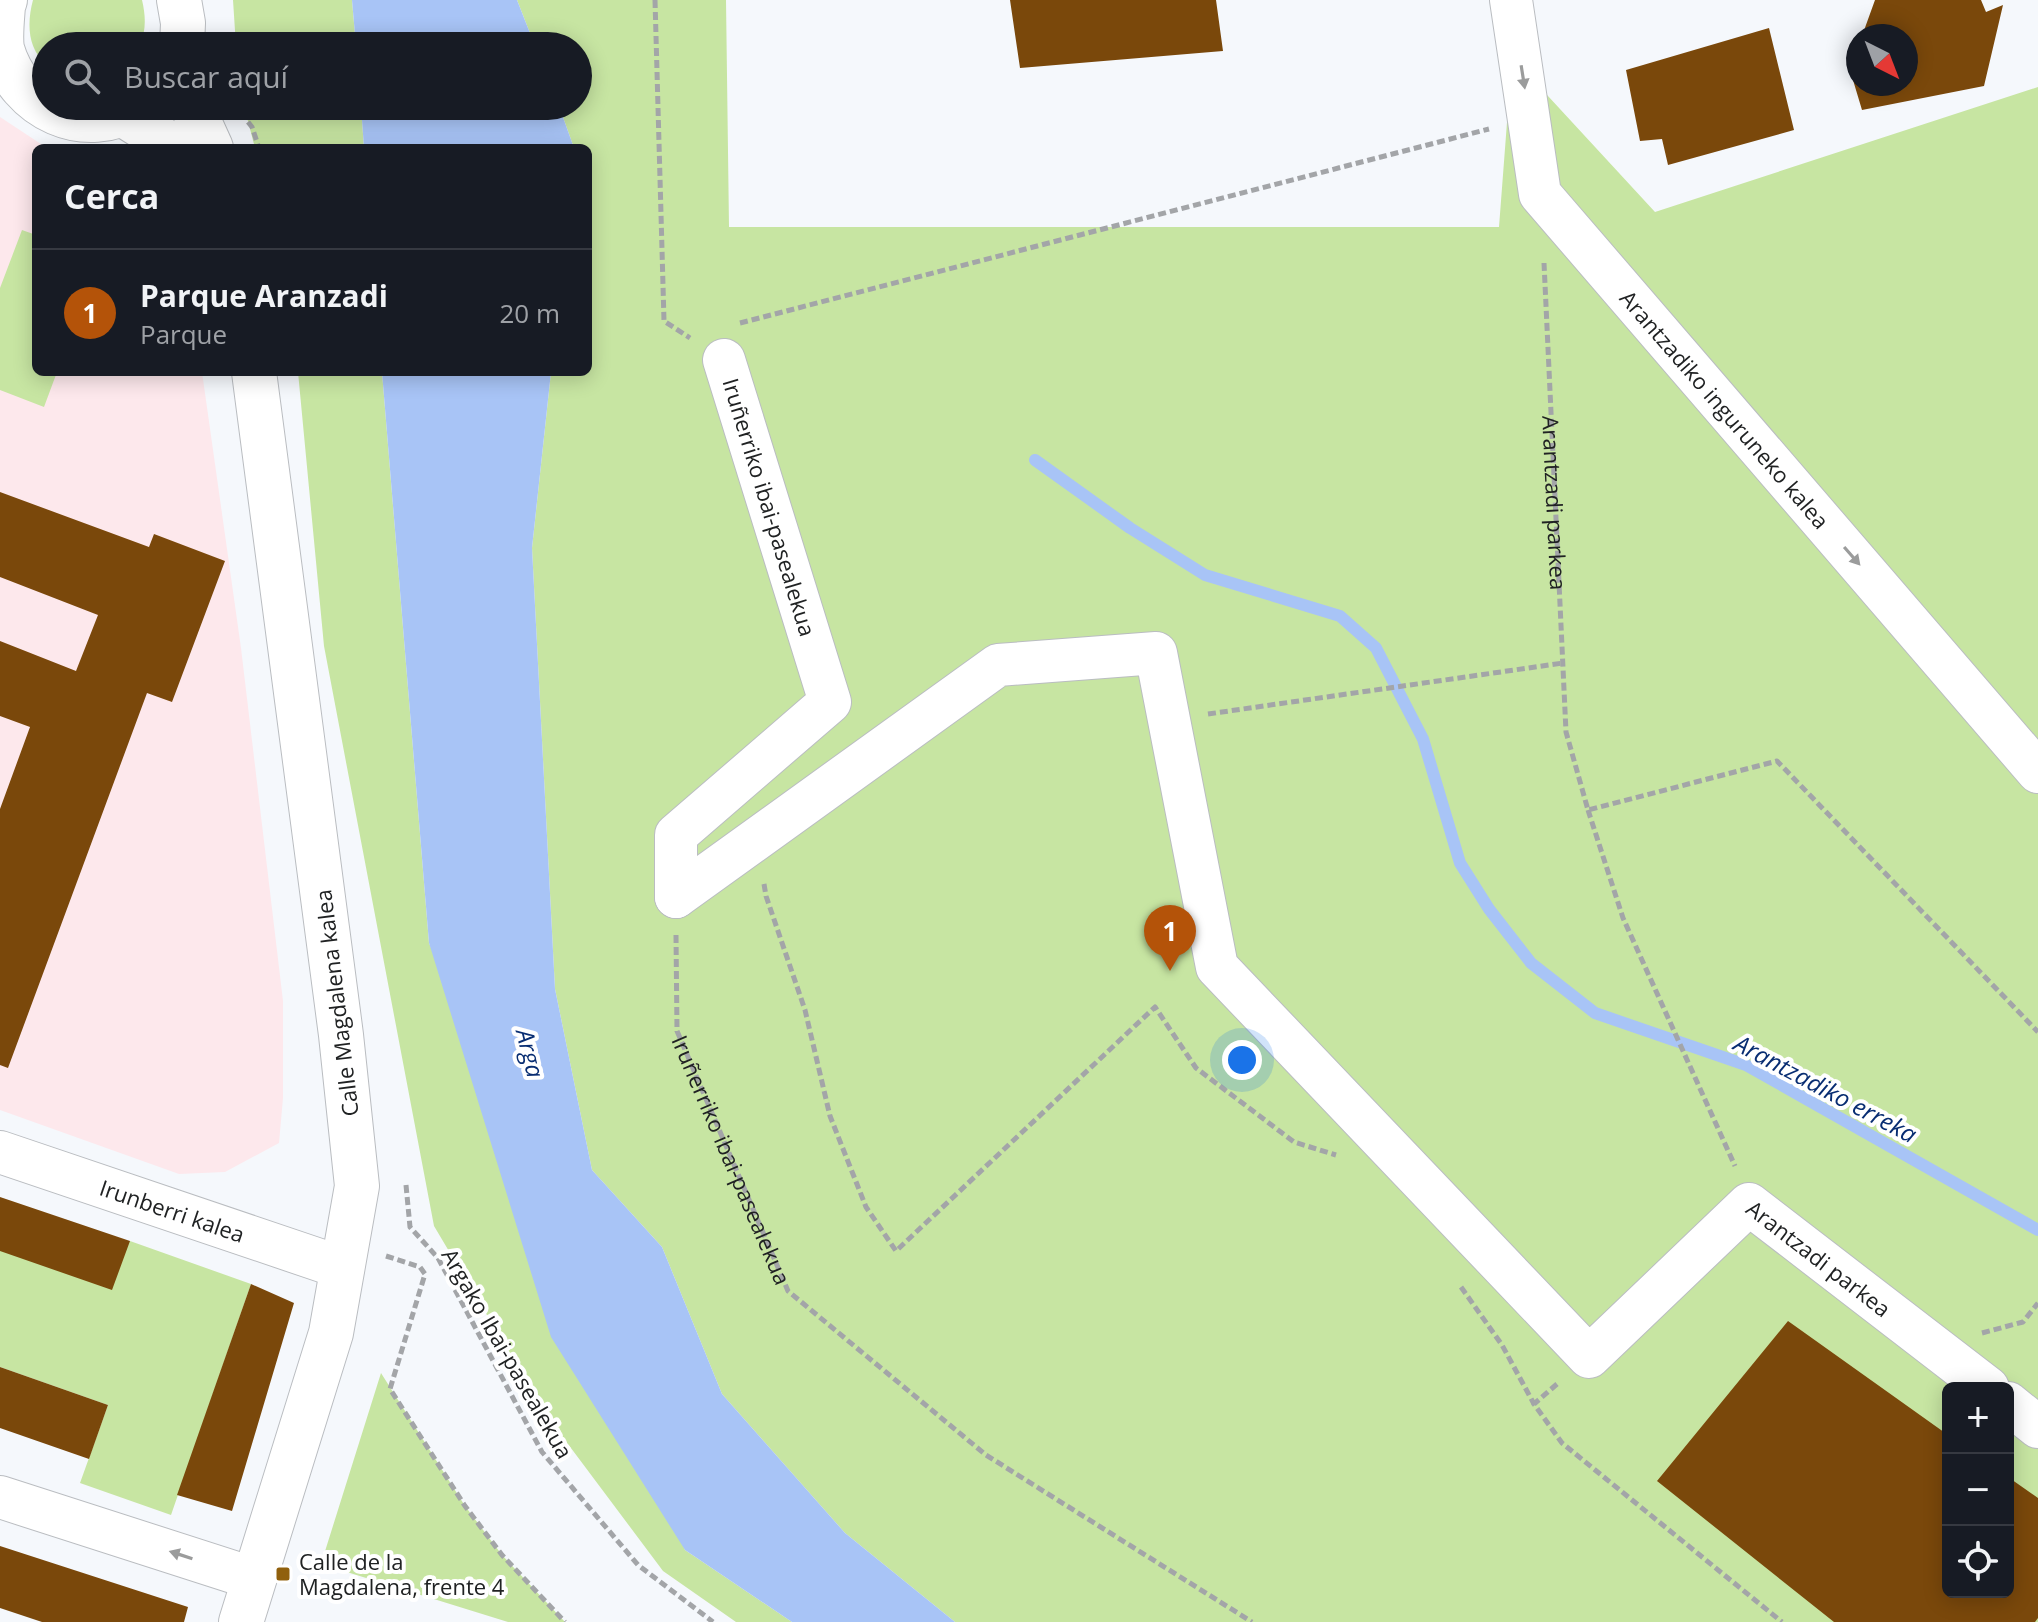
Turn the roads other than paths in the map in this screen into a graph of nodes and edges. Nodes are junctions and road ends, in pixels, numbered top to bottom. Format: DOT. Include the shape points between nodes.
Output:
graph roads {
  1 [pos="179,0"];
  2 [pos="1511,0"];
  3 [pos="3,4"];
  4 [pos="183,32"];
  5 [pos="9,80"];
  6 [pos="32,99"];
  7 [pos="142,120"];
  8 [pos="198,120"];
  9 [pos="171,144"];
  10 [pos="209,144"];
  11 [pos="724,360"];
  12 [pos="255,376"];
  13 [pos="2038,772"];
  14 [pos="0,1152"];
  15 [pos="343,1268"];
  16 [pos="1589,1357"];
  17 [pos="1980,1382"];
  18 [pos="2014,1408"];
  19 [pos="2038,1427"];
  20 [pos="0,1497"];
  21 [pos="255,1579"];
  22 [pos="241,1622"];
  1 -- 4 [label="main road"];
  2 -- 13 [label="street, Arantzadiko inguruneko kalea, one-way" via="1540,194"];
  3 -- 5 [label="main road" via="1,47"];
  5 -- 6 [label="main road"];
  7 -- 9 [label="main road"];
  8 -- 10 [label="main road"];
  11 -- 16 [label="street, Iruñerriko ibai-pasealekua" via="830,702 676,835 676,897 998,665 1156,653 1217,967"];
  12 -- 15 [label="main road, Calle Magdalena kalea" via="357,1186"];
  14 -- 15 [label="street, Irunberri kalea"];
  15 -- 21 [label="main road, Calle Magdalena kalea" via="331,1333"];
  16 -- 17 [label="street, Arantzadi parkea" via="1749,1204"];
  18 -- 19 [label="street"];
  21 -- 20 [label="street, one-way"];
  21 -- 22 [label="main road, Calle Magdalena kalea"];
}
